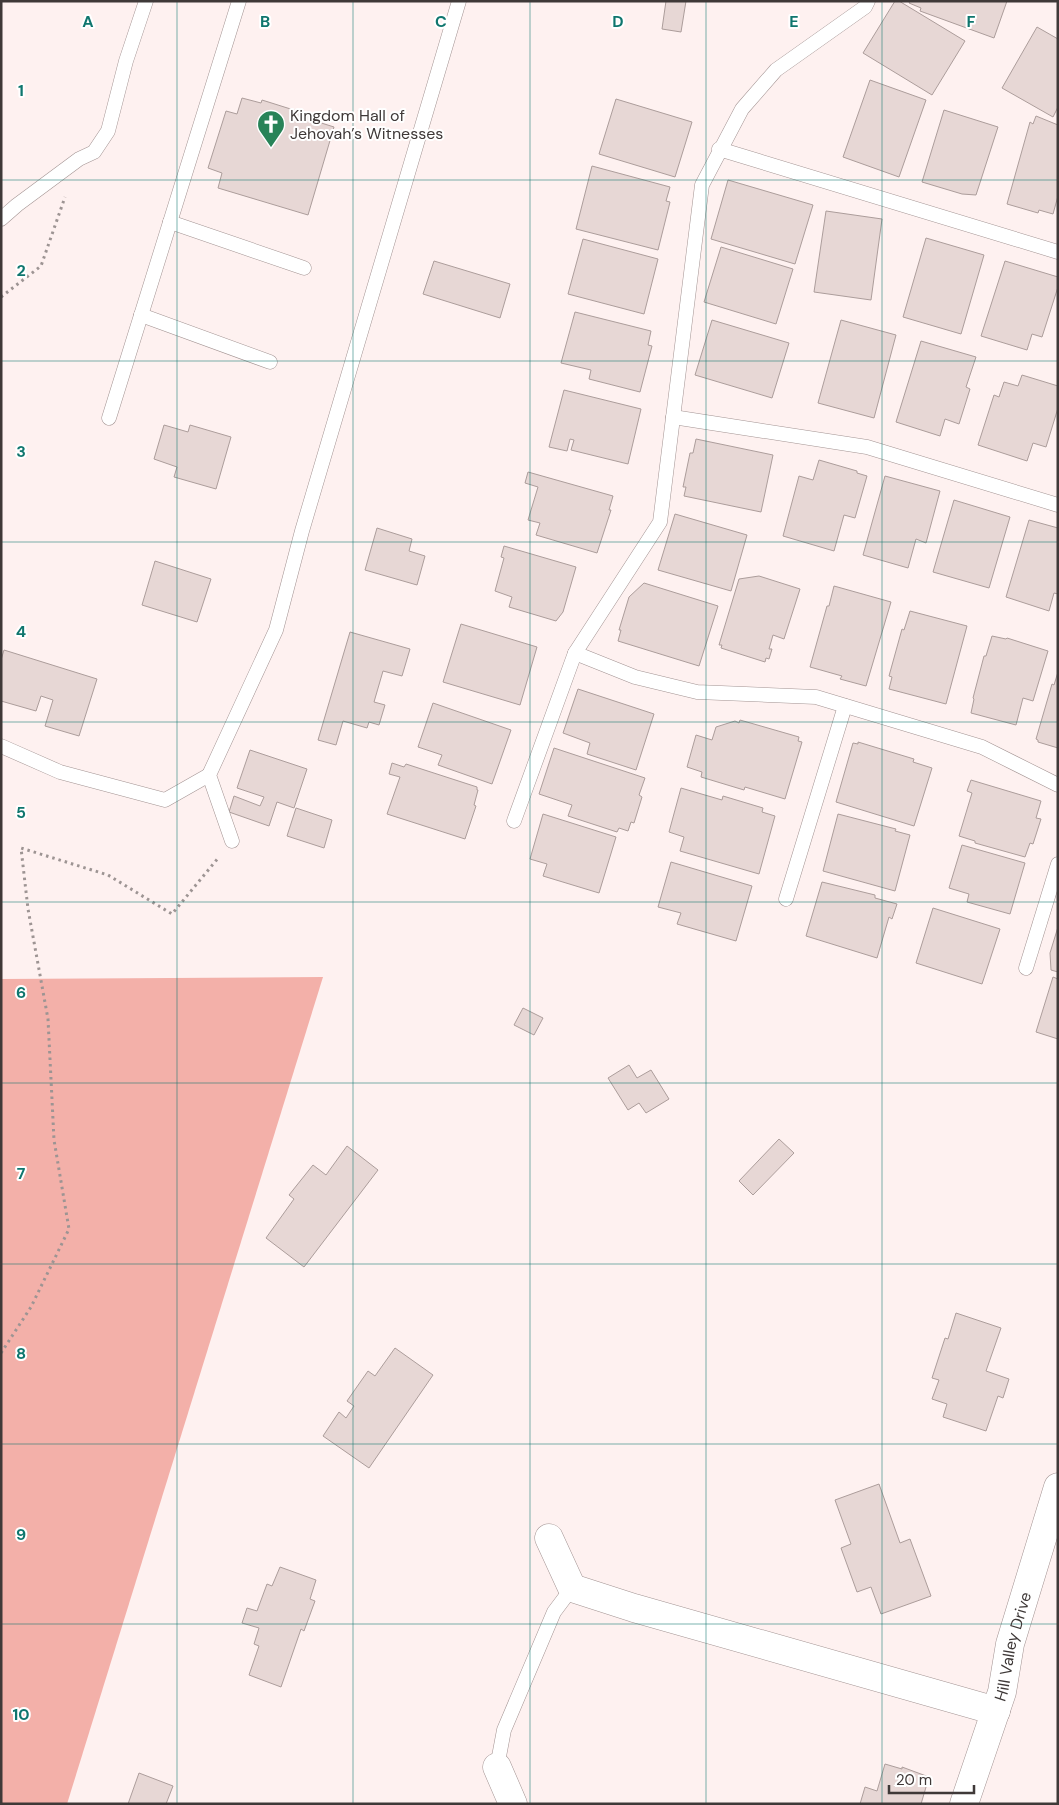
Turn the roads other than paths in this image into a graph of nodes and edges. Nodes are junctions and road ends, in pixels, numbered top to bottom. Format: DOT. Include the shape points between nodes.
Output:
graph roads {
  1 [pos="146,1"];
  2 [pos="239,1"];
  3 [pos="459,1"];
  4 [pos="868,1"];
  5 [pos="720,150"];
  6 [pos="1,219"];
  7 [pos="170,222"];
  8 [pos="1058,252"];
  9 [pos="304,268"];
  10 [pos="141,315"];
  11 [pos="270,362"];
  12 [pos="673,416"];
  13 [pos="110,418"];
  14 [pos="1058,506"];
  15 [pos="575,653"];
  16 [pos="845,706"];
  17 [pos="1,746"];
  18 [pos="209,775"];
  19 [pos="1058,785"];
  20 [pos="514,821"];
  21 [pos="232,841"];
  22 [pos="1058,864"];
  23 [pos="786,899"];
  24 [pos="1026,968"];
  25 [pos="1058,1487"];
  26 [pos="549,1538"];
  27 [pos="572,1588"];
  28 [pos="996,1712"];
  29 [pos="497,1767"];
  30 [pos="513,1804"];
  31 [pos="964,1804"];
  1 -- 6 [label="lane" via="108,131 94,152 79,159"];
  2 -- 7 [label="lane"];
  3 -- 18 [label="lane" via="305,521 276,630"];
  4 -- 5 [label="lane" via="865,7 776,70 742,109"];
  5 -- 8 [label="lane"];
  5 -- 12 [label="lane" via="702,185"];
  7 -- 9 [label="lane"];
  7 -- 10 [label="lane"];
  10 -- 11 [label="lane"];
  10 -- 13 [label="lane"];
  12 -- 14 [label="lane" via="867,447"];
  12 -- 15 [label="lane" via="660,522"];
  15 -- 16 [label="lane" via="634,677 697,692 816,697"];
  15 -- 20 [label="lane"];
  16 -- 19 [label="lane" via="982,747"];
  16 -- 23 [label="lane"];
  17 -- 18 [label="lane" via="60,772 165,800"];
  18 -- 21 [label="lane"];
  22 -- 24 [label="lane"];
  25 -- 28 [label="street, Hill Valley Drive" via="1010,1644"];
  26 -- 27 [label="street"];
  27 -- 28 [label="street"];
  27 -- 29 [label="lane" via="554,1612 504,1730"];
  28 -- 31 [label="street, Hill Valley Drive"];
  29 -- 30 [label="street"];
}
